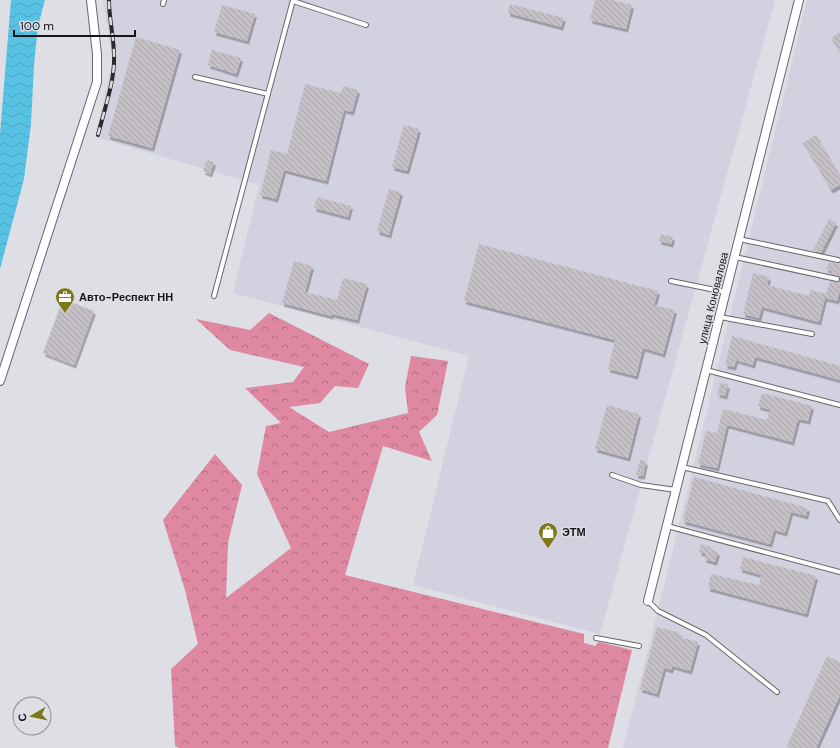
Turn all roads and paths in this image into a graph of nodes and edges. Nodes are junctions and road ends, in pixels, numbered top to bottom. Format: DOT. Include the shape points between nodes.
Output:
graph roads {
  1 [pos="91,0"];
  2 [pos="293,0"];
  3 [pos="799,0"];
  4 [pos="366,25"];
  5 [pos="195,77"];
  6 [pos="268,94"];
  7 [pos="739,239"];
  8 [pos="734,257"];
  9 [pos="838,260"];
  10 [pos="837,279"];
  11 [pos="671,281"];
  12 [pos="726,292"];
  13 [pos="214,296"];
  14 [pos="719,317"];
  15 [pos="812,334"];
  16 [pos="706,370"];
  17 [pos="0,381"];
  18 [pos="840,405"];
  19 [pos="682,467"];
  20 [pos="612,475"];
  21 [pos="676,490"];
  22 [pos="840,520"];
  23 [pos="667,526"];
  24 [pos="840,572"];
  25 [pos="648,601"];
  26 [pos="596,638"];
  27 [pos="639,646"];
  28 [pos="777,692"];
  1 -- 17 [label="street" via="98,54 97,82"];
  2 -- 4 [label="lane"];
  2 -- 6 [label="lane"];
  3 -- 7 [label="street, улица Коновалова"];
  5 -- 6 [label="lane"];
  6 -- 13 [label="lane"];
  7 -- 8 [label="street, улица Коновалова"];
  7 -- 9 [label="lane"];
  8 -- 10 [label="lane"];
  8 -- 12 [label="street, улица Коновалова"];
  11 -- 12 [label="lane"];
  12 -- 14 [label="street, улица Коновалова"];
  14 -- 15 [label="lane"];
  14 -- 16 [label="street, улица Коновалова"];
  16 -- 18 [label="lane"];
  16 -- 19 [label="street, улица Коновалова"];
  19 -- 21 [label="street, улица Коновалова"];
  19 -- 22 [label="lane" via="828,501"];
  20 -- 21 [label="lane" via="641,485"];
  21 -- 23 [label="street, улица Коновалова"];
  23 -- 24 [label="lane"];
  23 -- 25 [label="street, улица Коновалова"];
  25 -- 28 [label="lane" via="658,610 706,635"];
  26 -- 27 [label="lane"];
}
